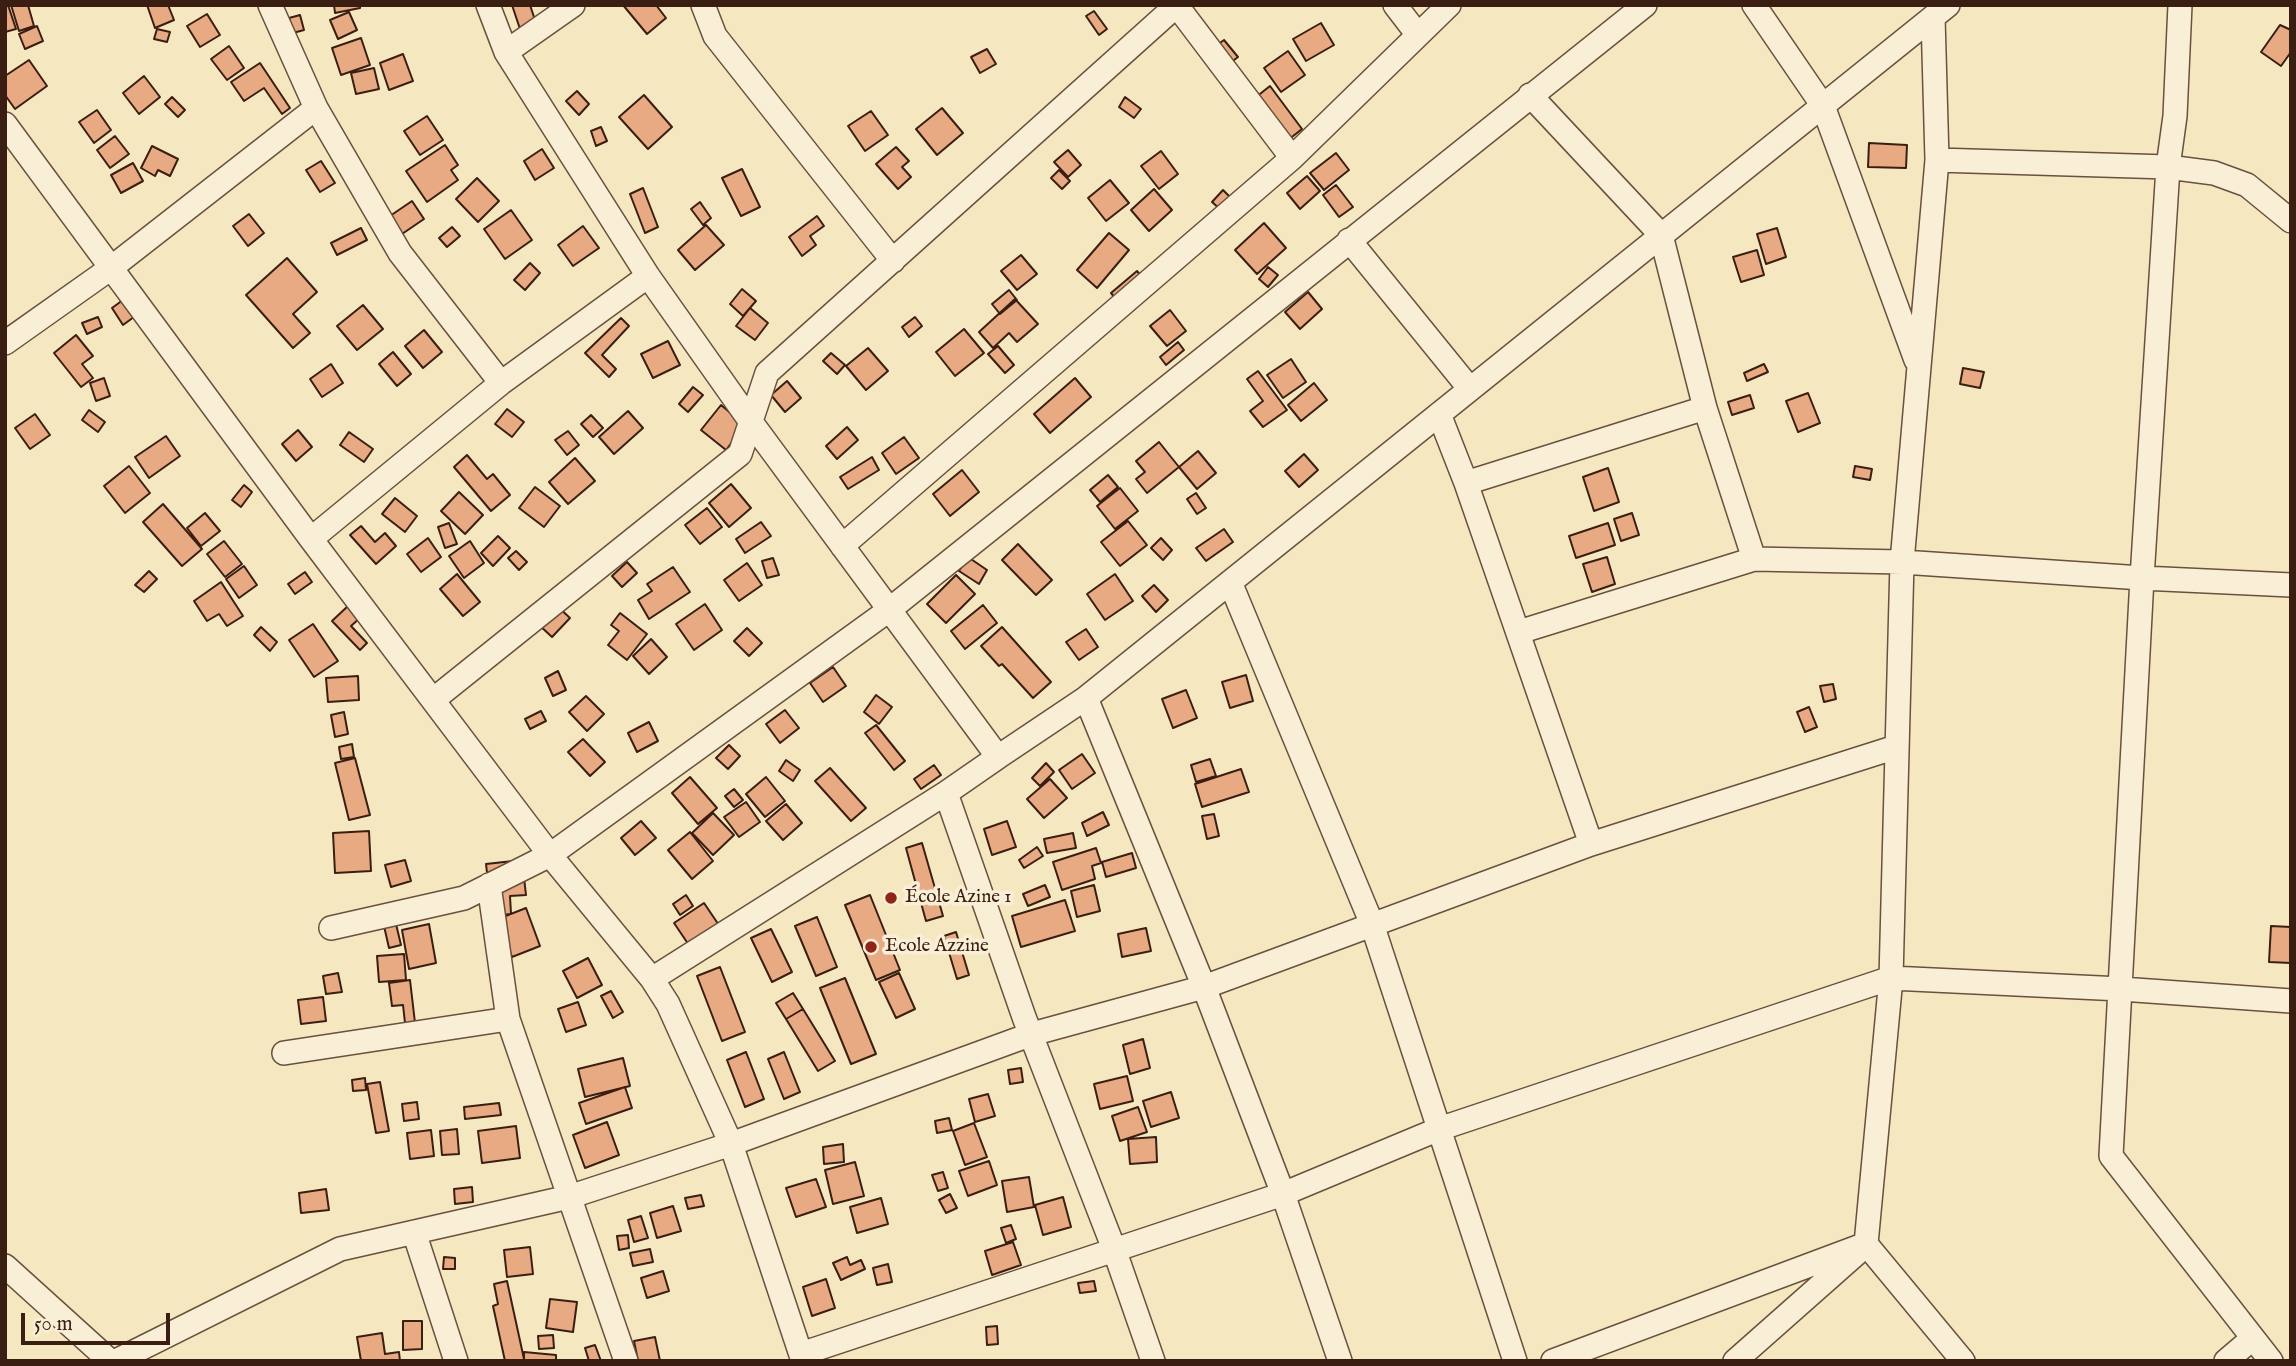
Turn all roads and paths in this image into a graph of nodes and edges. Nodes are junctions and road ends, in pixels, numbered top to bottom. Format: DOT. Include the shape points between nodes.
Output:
graph roads {
  1 [pos="270,5"];
  2 [pos="488,5"];
  3 [pos="573,5"];
  4 [pos="703,5"];
  5 [pos="1177,5"];
  6 [pos="1395,5"];
  7 [pos="1449,5"];
  8 [pos="1645,5"];
  9 [pos="1754,5"];
  10 [pos="2180,5"];
  11 [pos="1941,11"];
  12 [pos="1418,35"];
  13 [pos="506,52"];
  14 [pos="1530,95"];
  15 [pos="1822,106"];
  16 [pos="316,108"];
  17 [pos="5,124"];
  18 [pos="1292,158"];
  19 [pos="1937,160"];
  20 [pos="2168,167"];
  21 [pos="2291,221"];
  22 [pos="1661,235"];
  23 [pos="1349,240"];
  24 [pos="893,261"];
  25 [pos="111,268"];
  26 [pos="648,276"];
  27 [pos="5,343"];
  28 [pos="1919,367"];
  29 [pos="501,383"];
  30 [pos="1470,389"];
  31 [pos="1705,408"];
  32 [pos="1439,414"];
  33 [pos="751,422"];
  34 [pos="1466,483"];
  35 [pos="311,539"];
  36 [pos="842,546"];
  37 [pos="1754,559"];
  38 [pos="1902,562"];
  39 [pos="2142,578"];
  40 [pos="1230,582"];
  41 [pos="2291,585"];
  42 [pos="889,610"];
  43 [pos="1519,632"];
  44 [pos="1086,698"];
  45 [pos="433,700"];
  46 [pos="1896,747"];
  47 [pos="998,757"];
  48 [pos="946,793"];
  49 [pos="1591,844"];
  50 [pos="550,855"];
  51 [pos="489,885"];
  52 [pos="1372,924"];
  53 [pos="331,928"];
  54 [pos="1891,978"];
  55 [pos="652,979"];
  56 [pos="1205,986"];
  57 [pos="2121,989"];
  58 [pos="2291,1001"];
  59 [pos="508,1019"];
  60 [pos="1032,1034"];
  61 [pos="284,1053"];
  62 [pos="1439,1129"];
  63 [pos="731,1144"];
  64 [pos="1283,1194"];
  65 [pos="569,1197"];
  66 [pos="414,1233"];
  67 [pos="1866,1244"];
  68 [pos="1114,1249"];
  69 [pos="5,1266"];
  70 [pos="2253,1338"];
  71 [pos="802,1357"];
  72 [pos="110,1361"];
  73 [pos="116,1361"];
  74 [pos="456,1361"];
  75 [pos="626,1361"];
  76 [pos="1153,1361"];
  77 [pos="1340,1361"];
  78 [pos="1515,1361"];
  79 [pos="1553,1361"];
  80 [pos="1735,1361"];
  81 [pos="1963,1361"];
  82 [pos="2226,1361"];
  83 [pos="2271,1361"];
  1 -- 16 [label="street"];
  2 -- 13 [label="street"];
  3 -- 13 [label="street"];
  4 -- 24 [label="street" via="715,36"];
  5 -- 18 [label="street"];
  5 -- 24 [label="street"];
  6 -- 12 [label="street"];
  7 -- 12 [label="street"];
  8 -- 14 [label="street"];
  9 -- 15 [label="street"];
  10 -- 20 [label="street"];
  11 -- 15 [label="street"];
  11 -- 19 [label="street"];
  12 -- 18 [label="street"];
  13 -- 26 [label="street"];
  14 -- 22 [label="street"];
  14 -- 23 [label="street"];
  15 -- 22 [label="street"];
  15 -- 28 [label="street"];
  16 -- 25 [label="street"];
  16 -- 29 [label="street" via="400,253"];
  17 -- 25 [label="street"];
  18 -- 36 [label="street"];
  19 -- 20 [label="street"];
  19 -- 28 [label="street"];
  20 -- 21 [label="street" via="2214,173 2247,185"];
  20 -- 39 [label="street"];
  22 -- 30 [label="street"];
  22 -- 31 [label="street"];
  23 -- 30 [label="street"];
  23 -- 42 [label="street"];
  24 -- 33 [label="street" via="767,373"];
  25 -- 27 [label="street"];
  25 -- 35 [label="street"];
  26 -- 29 [label="street"];
  26 -- 33 [label="street"];
  28 -- 38 [label="street"];
  29 -- 35 [label="street"];
  30 -- 32 [label="street"];
  31 -- 34 [label="street"];
  31 -- 37 [label="street"];
  32 -- 34 [label="street"];
  32 -- 40 [label="street"];
  33 -- 36 [label="street"];
  33 -- 45 [label="street" via="740,454"];
  34 -- 43 [label="street"];
  35 -- 45 [label="street"];
  36 -- 42 [label="street"];
  37 -- 38 [label="street"];
  37 -- 43 [label="street"];
  38 -- 39 [label="street"];
  38 -- 46 [label="street"];
  39 -- 41 [label="street"];
  39 -- 57 [label="street"];
  40 -- 44 [label="street"];
  40 -- 52 [label="street"];
  42 -- 47 [label="street"];
  42 -- 50 [label="street"];
  43 -- 49 [label="street"];
  44 -- 47 [label="street"];
  44 -- 56 [label="street"];
  45 -- 50 [label="street"];
  46 -- 49 [label="street"];
  46 -- 54 [label="street"];
  47 -- 48 [label="street"];
  48 -- 55 [label="street"];
  48 -- 60 [label="street"];
  49 -- 52 [label="street"];
  50 -- 51 [label="street"];
  50 -- 55 [label="street"];
  51 -- 53 [label="street" via="464,898"];
  51 -- 59 [label="street"];
  52 -- 56 [label="street"];
  52 -- 62 [label="street"];
  54 -- 57 [label="street"];
  54 -- 62 [label="street"];
  54 -- 67 [label="street"];
  55 -- 63 [label="street" via="668,1004"];
  56 -- 60 [label="street"];
  56 -- 64 [label="street"];
  57 -- 58 [label="street"];
  57 -- 70 [label="street" via="2111,1156"];
  59 -- 61 [label="street"];
  59 -- 65 [label="street"];
  60 -- 63 [label="street"];
  60 -- 68 [label="street"];
  62 -- 64 [label="street"];
  62 -- 78 [label="street"];
  63 -- 65 [label="street"];
  63 -- 71 [label="street"];
  64 -- 68 [label="street"];
  64 -- 77 [label="street"];
  65 -- 66 [label="street"];
  65 -- 75 [label="street"];
  66 -- 73 [label="street" via="340,1249"];
  66 -- 74 [label="street"];
  67 -- 79 [label="street"];
  67 -- 80 [label="street"];
  67 -- 81 [label="street"];
  68 -- 71 [label="street"];
  68 -- 76 [label="street"];
  69 -- 72 [label="street"];
  70 -- 82 [label="street"];
  70 -- 83 [label="street"];
}
